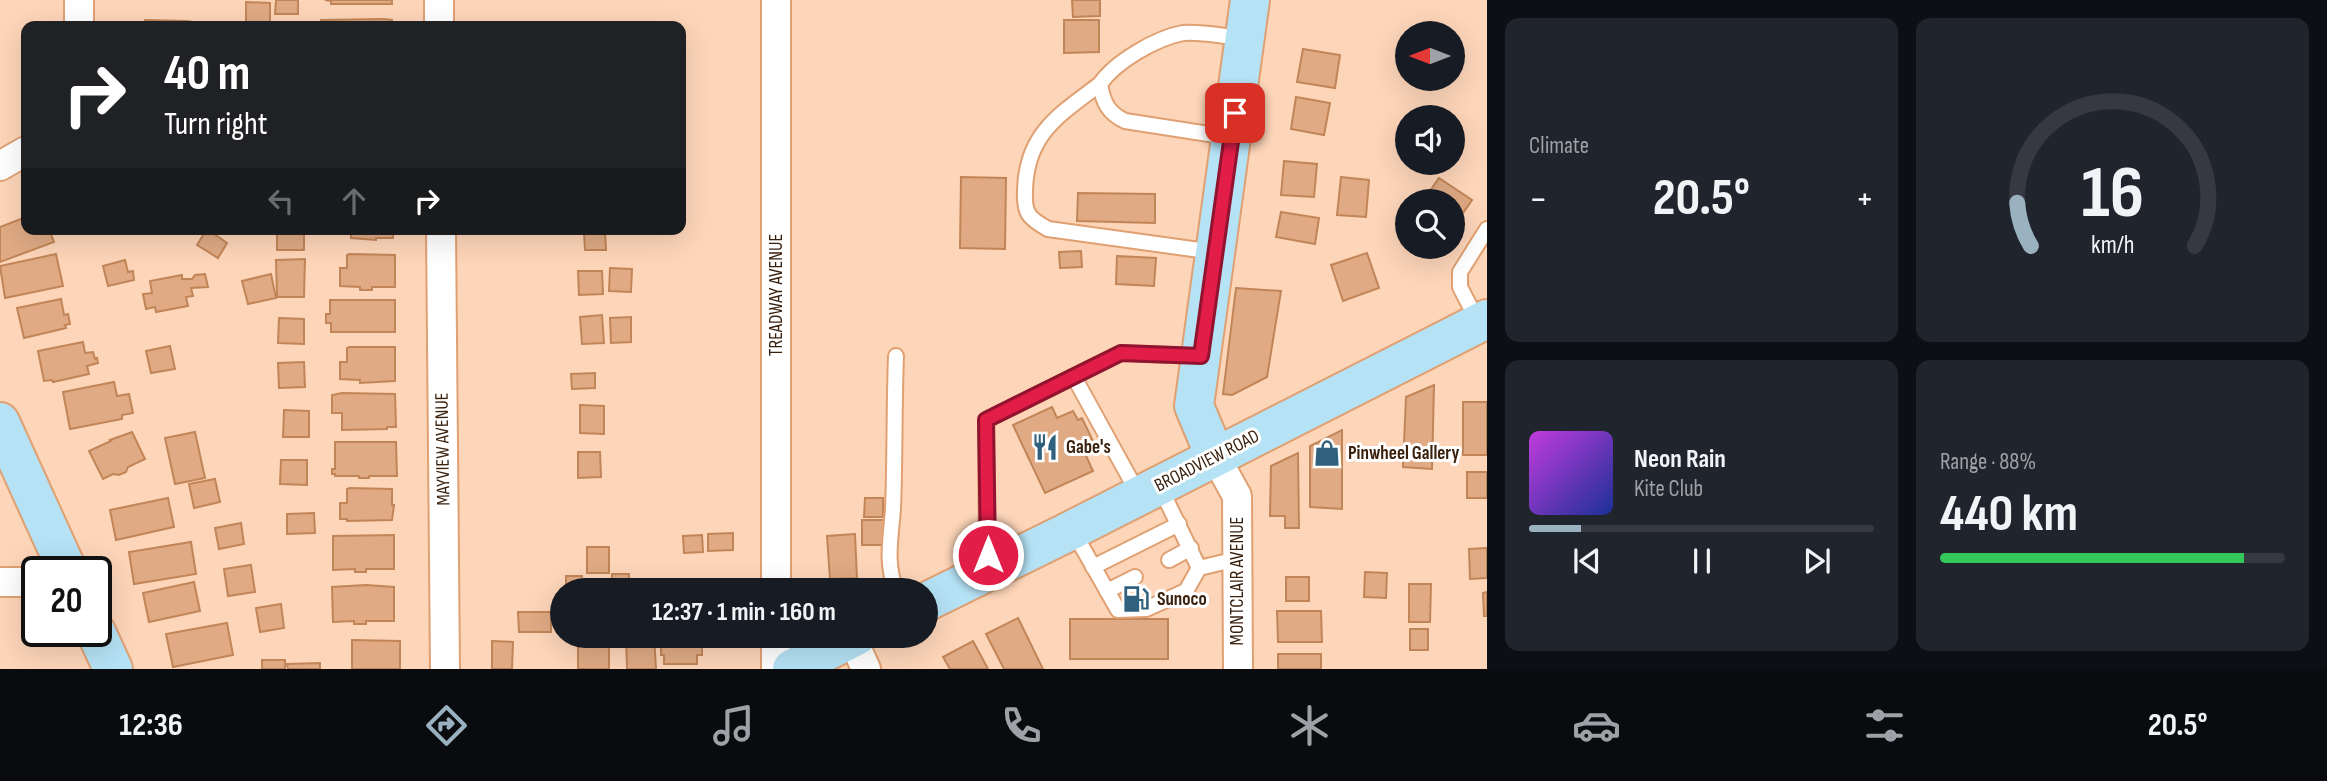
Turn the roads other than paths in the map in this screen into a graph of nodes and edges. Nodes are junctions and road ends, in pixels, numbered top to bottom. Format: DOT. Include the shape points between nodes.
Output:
graph roads {
  1 [pos="79,0"];
  2 [pos="439,0"];
  3 [pos="776,0"];
  4 [pos="1250,0"];
  5 [pos="79,21"];
  6 [pos="439,21"];
  7 [pos="1245,39"];
  8 [pos="1100,84"];
  9 [pos="1231,137"];
  10 [pos="21,154"];
  11 [pos="0,166"];
  12 [pos="1487,229"];
  13 [pos="441,235"];
  14 [pos="1215,253"];
  15 [pos="1483,321"];
  16 [pos="896,356"];
  17 [pos="1201,356"];
  18 [pos="1074,377"];
  19 [pos="0,422"];
  20 [pos="1215,456"];
  21 [pos="1150,491"];
  22 [pos="1179,524"];
  23 [pos="1072,530"];
  24 [pos="1191,548"];
  25 [pos="61,556"];
  26 [pos="1237,559"];
  27 [pos="1169,560"];
  28 [pos="1093,567"];
  29 [pos="1199,568"];
  30 [pos="988,572"];
  31 [pos="1135,577"];
  32 [pos="776,578"];
  33 [pos="892,578"];
  34 [pos="0,582"];
  35 [pos="21,582"];
  36 [pos="1107,591"];
  37 [pos="938,596"];
  38 [pos="103,647"];
  39 [pos="776,648"];
  40 [pos="856,648"];
  41 [pos="113,669"];
  42 [pos="445,669"];
  43 [pos="776,669"];
  44 [pos="792,669"];
  45 [pos="1238,669"];
  1 -- 5 [label="street"];
  2 -- 6 [label="street"];
  3 -- 32 [label="street, TREADWAY AVENUE"];
  4 -- 7 [label="street"];
  7 -- 8 [label="lane" via="1185,33 1171,37 1117,65"];
  7 -- 9 [label="street"];
  8 -- 9 [label="lane" via="1112,115 1125,121"];
  8 -- 14 [label="lane" via="1051,122 1034,144 1025,190 1025,209 1033,221 1048,229"];
  9 -- 14 [label="street"];
  10 -- 11 [label="street"];
  12 -- 15 [label="lane" via="1460,272 1460,287"];
  13 -- 42 [label="street, MAYVIEW AVENUE"];
  14 -- 17 [label="street"];
  15 -- 20 [label="street, BROADVIEW ROAD"];
  16 -- 33 [label="lane"];
  17 -- 18 [label="lane" via="1121,353"];
  17 -- 20 [label="street" via="1194,406"];
  18 -- 21 [label="lane"];
  18 -- 30 [label="lane" via="986,420"];
  19 -- 25 [label="street"];
  20 -- 21 [label="street, BROADVIEW ROAD"];
  20 -- 26 [label="street, MONTCLAIR AVENUE" via="1237,496"];
  21 -- 22 [label="lane"];
  21 -- 23 [label="street, BROADVIEW ROAD"];
  22 -- 24 [label="lane"];
  22 -- 28 [label="lane"];
  23 -- 28 [label="lane"];
  23 -- 30 [label="street, BROADVIEW ROAD"];
  24 -- 27 [label="lane"];
  24 -- 29 [label="lane"];
  26 -- 29 [label="lane"];
  26 -- 45 [label="street, MONTCLAIR AVENUE"];
  28 -- 36 [label="lane"];
  29 -- 36 [label="lane" via="1186,591 1146,609 1118,610"];
  30 -- 37 [label="street, BROADVIEW ROAD"];
  31 -- 36 [label="lane"];
  34 -- 35 [label="street"];
  38 -- 41 [label="street"];
  39 -- 43 [label="street"];
  40 -- 44 [label="street"];
}
